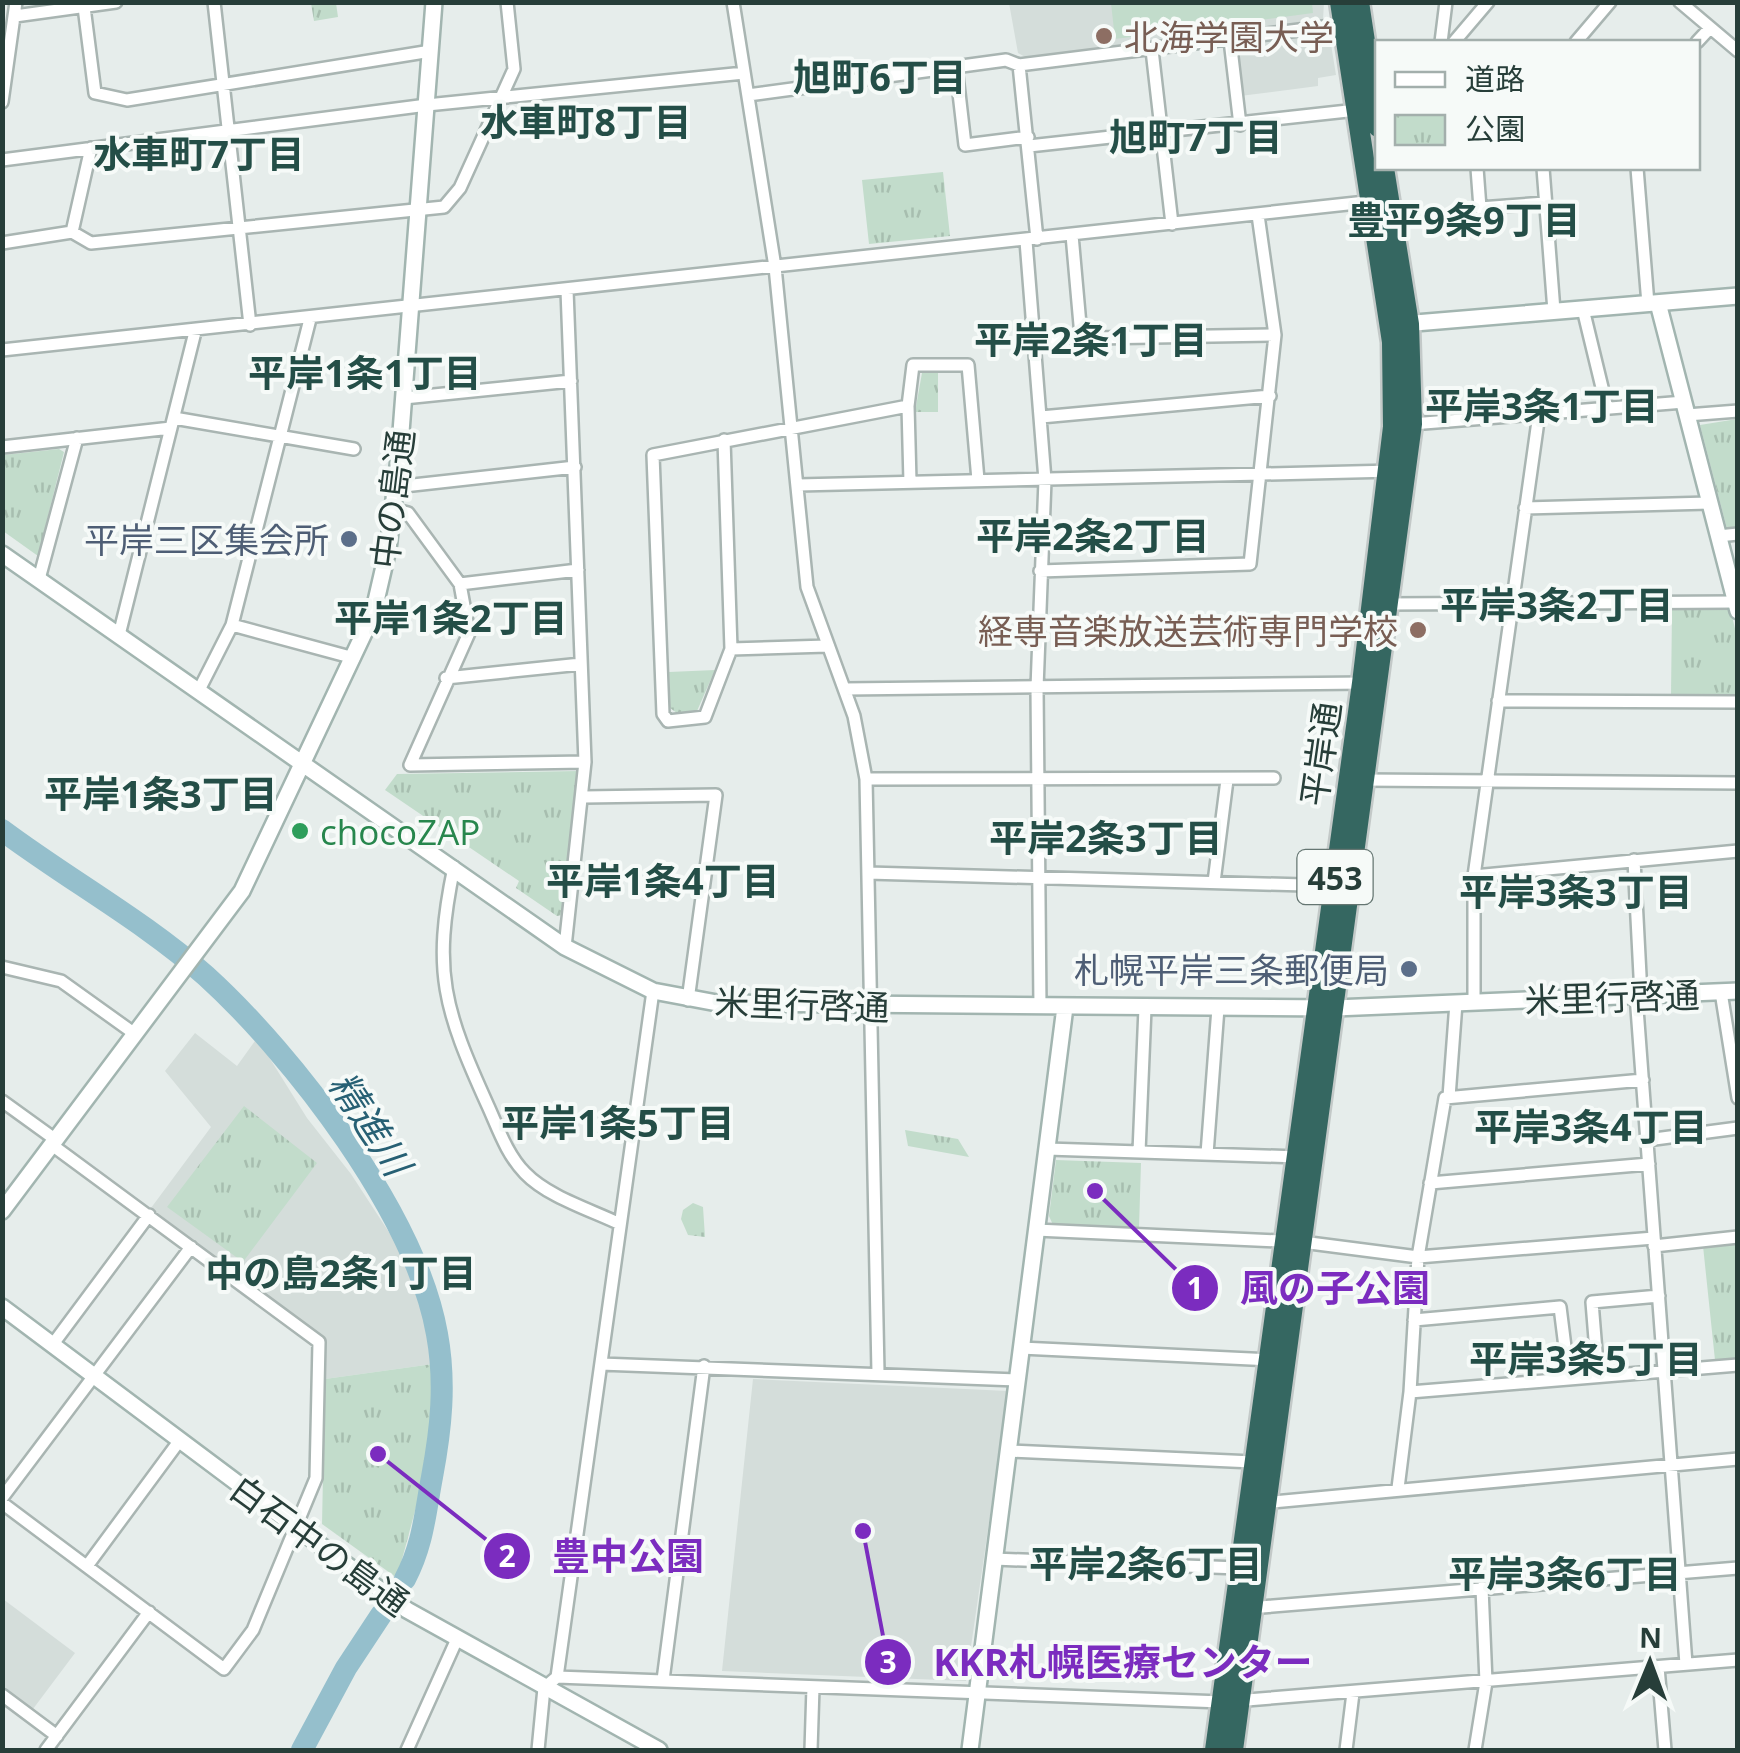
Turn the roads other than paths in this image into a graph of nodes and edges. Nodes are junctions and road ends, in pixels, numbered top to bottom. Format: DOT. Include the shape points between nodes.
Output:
graph roads {
  1 [pos="116,2"];
  2 [pos="214,2"];
  3 [pos="434,2"];
  4 [pos="507,2"];
  5 [pos="733,2"];
  6 [pos="1340,2"];
  7 [pos="1446,2"];
  8 [pos="1488,2"];
  9 [pos="1610,2"];
  10 [pos="1680,2"];
  11 [pos="84,7"];
  12 [pos="15,9"];
  13 [pos="1355,16"];
  14 [pos="1710,28"];
  15 [pos="1230,40"];
  16 [pos="1441,40"];
  17 [pos="1456,40"];
  18 [pos="1578,40"];
  19 [pos="1699,40"];
  20 [pos="1152,50"];
  21 [pos="431,51"];
  22 [pos="1738,51"];
  23 [pos="1019,65"];
  24 [pos="956,67"];
  25 [pos="744,73"];
  26 [pos="224,84"];
  27 [pos="748,95"];
  28 [pos="501,100"];
  29 [pos="2,102"];
  30 [pos="426,105"];
  31 [pos="1357,110"];
  32 [pos="1375,113"];
  33 [pos="1240,125"];
  34 [pos="229,129"];
  35 [pos="1162,133"];
  36 [pos="1029,142"];
  37 [pos="91,148"];
  38 [pos="2,160"];
  39 [pos="1384,170"];
  40 [pos="1477,170"];
  41 [pos="1543,170"];
  42 [pos="1637,170"];
  43 [pos="1380,201"];
  44 [pos="1546,203"];
  45 [pos="420,209"];
  46 [pos="1258,215"];
  47 [pos="1172,224"];
  48 [pos="240,228"];
  49 [pos="72,232"];
  50 [pos="1072,235"];
  51 [pos="1032,240"];
  52 [pos="2,243"];
  53 [pos="775,268"];
  54 [pos="567,290"];
  55 [pos="1738,296"];
  56 [pos="1653,303"];
  57 [pos="413,307"];
  58 [pos="1583,309"];
  59 [pos="1554,311"];
  60 [pos="310,319"];
  61 [pos="1399,325"];
  62 [pos="250,326"];
  63 [pos="196,332"];
  64 [pos="1275,335"];
  65 [pos="1081,336"];
  66 [pos="1035,339"];
  67 [pos="2,350"];
  68 [pos="571,382"];
  69 [pos="1270,396"];
  70 [pos="404,398"];
  71 [pos="908,406"];
  72 [pos="1607,408"];
  73 [pos="1686,409"];
  74 [pos="1738,411"];
  75 [pos="1539,414"];
  76 [pos="1040,417"];
  77 [pos="172,423"];
  78 [pos="1412,424"];
  79 [pos="793,425"];
  80 [pos="280,436"];
  81 [pos="77,438"];
  82 [pos="724,440"];
  83 [pos="2,447"];
  84 [pos="354,449"];
  85 [pos="575,467"];
  86 [pos="1398,471"];
  87 [pos="1261,476"];
  88 [pos="978,480"];
  89 [pos="1045,480"];
  90 [pos="910,482"];
  91 [pos="798,485"];
  92 [pos="396,487"];
  93 [pos="1709,503"];
  94 [pos="1526,508"];
  95 [pos="393,509"];
  96 [pos="1738,534"];
  97 [pos="1718,536"];
  98 [pos="2,554"];
  99 [pos="578,570"];
  100 [pos="1040,571"];
  101 [pos="38,580"];
  102 [pos="460,584"];
  103 [pos="1381,604"];
  104 [pos="1512,604"];
  105 [pos="1736,607"];
  106 [pos="232,625"];
  107 [pos="118,635"];
  108 [pos="826,646"];
  109 [pos="732,649"];
  110 [pos="354,658"];
  111 [pos="581,664"];
  112 [pos="446,678"];
  113 [pos="1371,684"];
  114 [pos="844,688"];
  115 [pos="1036,688"];
  116 [pos="199,690"];
  117 [pos="1498,701"];
  118 [pos="1738,702"];
  119 [pos="585,762"];
  120 [pos="304,764"];
  121 [pos="1037,778"];
  122 [pos="1274,778"];
  123 [pos="866,779"];
  124 [pos="1358,779"];
  125 [pos="1227,780"];
  126 [pos="1487,782"];
  127 [pos="1738,783"];
  128 [pos="584,796"];
  129 [pos="1738,851"];
  130 [pos="1634,860"];
  131 [pos="454,868"];
  132 [pos="868,873"];
  133 [pos="1474,876"];
  134 [pos="1039,880"];
  135 [pos="1214,882"];
  136 [pos="1343,886"];
  137 [pos="566,947"];
  138 [pos="2,966"];
  139 [pos="653,991"];
  140 [pos="1729,992"];
  141 [pos="1638,995"];
  142 [pos="688,1000"];
  143 [pos="1474,1002"];
  144 [pos="1456,1003"];
  145 [pos="870,1006"];
  146 [pos="1040,1007"];
  147 [pos="1065,1007"];
  148 [pos="1145,1008"];
  149 [pos="1218,1008"];
  150 [pos="1326,1008"];
  151 [pos="135,1034"];
  152 [pos="1643,1080"];
  153 [pos="1449,1097"];
  154 [pos="1738,1098"];
  155 [pos="2,1101"];
  156 [pos="1738,1128"];
  157 [pos="1647,1140"];
  158 [pos="54,1143"];
  159 [pos="1048,1149"];
  160 [pos="1139,1152"];
  161 [pos="1208,1154"];
  162 [pos="1304,1158"];
  163 [pos="1649,1164"];
  164 [pos="1430,1183"];
  165 [pos="2,1211"];
  166 [pos="149,1216"];
  167 [pos="620,1224"];
  168 [pos="1036,1230"];
  169 [pos="1738,1236"];
  170 [pos="1293,1242"];
  171 [pos="1654,1242"];
  172 [pos="191,1247"];
  173 [pos="1418,1257"];
  174 [pos="1659,1296"];
  175 [pos="2,1307"];
  176 [pos="1414,1320"];
  177 [pos="53,1344"];
  178 [pos="1021,1348"];
  179 [pos="1276,1361"];
  180 [pos="601,1364"];
  181 [pos="1738,1365"];
  182 [pos="704,1366"];
  183 [pos="1666,1371"];
  184 [pos="878,1373"];
  185 [pos="95,1375"];
  186 [pos="1598,1376"];
  187 [pos="1569,1378"];
  188 [pos="1017,1380"];
  189 [pos="1410,1392"];
  190 [pos="180,1440"];
  191 [pos="1008,1451"];
  192 [pos="1738,1458"];
  193 [pos="1253,1462"];
  194 [pos="1673,1464"];
  195 [pos="1398,1488"];
  196 [pos="2,1500"];
  197 [pos="1256,1502"];
  198 [pos="294,1526"];
  199 [pos="994,1559"];
  200 [pos="87,1566"];
  201 [pos="1239,1568"];
  202 [pos="1738,1568"];
  203 [pos="1681,1573"];
  204 [pos="1482,1588"];
  205 [pos="1244,1607"];
  206 [pos="149,1612"];
  207 [pos="456,1639"];
  208 [pos="1738,1660"];
  209 [pos="1686,1664"];
  210 [pos="1658,1667"];
  211 [pos="557,1677"];
  212 [pos="663,1680"];
  213 [pos="1486,1682"];
  214 [pos="813,1686"];
  215 [pos="544,1688"];
  216 [pos="978,1692"];
  217 [pos="1353,1692"];
  218 [pos="2,1695"];
  219 [pos="1231,1701"];
  220 [pos="57,1736"];
  221 [pos="46,1750"];
  222 [pos="407,1750"];
  223 [pos="538,1750"];
  224 [pos="659,1750"];
  225 [pos="811,1750"];
  226 [pos="970,1750"];
  227 [pos="1215,1750"];
  228 [pos="1232,1750"];
  229 [pos="1346,1750"];
  230 [pos="1476,1750"];
  231 [pos="1665,1750"];
  1 -- 11 [label="street"];
  2 -- 26 [label="street"];
  3 -- 21 [label="street, 中の島通"];
  4 -- 28 [label="street" via="514,63"];
  5 -- 25 [label="street"];
  6 -- 13 [label="highway, 平岸通 / 453"];
  7 -- 16 [label="street"];
  8 -- 17 [label="street"];
  9 -- 18 [label="street"];
  10 -- 14 [label="street"];
  11 -- 12 [label="street"];
  11 -- 26 [label="street" via="96,94 128,100"];
  12 -- 29 [label="street"];
  13 -- 15 [label="street"];
  13 -- 31 [label="highway, 平岸通 / 453"];
  13 -- 32 [label="highway, 平岸通 / 453"];
  14 -- 19 [label="street"];
  14 -- 22 [label="street"];
  15 -- 20 [label="street"];
  15 -- 33 [label="street"];
  20 -- 23 [label="street"];
  20 -- 35 [label="street"];
  21 -- 26 [label="street"];
  21 -- 30 [label="street, 中の島通"];
  23 -- 24 [label="street" via="1006,60"];
  23 -- 36 [label="street"];
  24 -- 27 [label="street"];
  24 -- 36 [label="street" via="965,145"];
  25 -- 27 [label="street"];
  25 -- 28 [label="street"];
  26 -- 34 [label="street"];
  27 -- 53 [label="street"];
  28 -- 30 [label="street"];
  28 -- 45 [label="street" via="450,203"];
  30 -- 34 [label="street"];
  30 -- 45 [label="street, 中の島通"];
  31 -- 33 [label="street"];
  31 -- 43 [label="highway, 平岸通 / 453"];
  33 -- 35 [label="street"];
  34 -- 37 [label="street"];
  34 -- 48 [label="street"];
  35 -- 36 [label="street"];
  35 -- 47 [label="street"];
  36 -- 51 [label="street"];
  37 -- 38 [label="street"];
  37 -- 49 [label="street"];
  39 -- 43 [label="highway, 平岸通 / 453"];
  40 -- 44 [label="street" via="1480,208"];
  41 -- 44 [label="street"];
  42 -- 56 [label="street"];
  43 -- 46 [label="street"];
  43 -- 61 [label="highway, 平岸通 / 453"];
  44 -- 59 [label="street"];
  45 -- 48 [label="street"];
  45 -- 57 [label="street, 中の島通"];
  46 -- 47 [label="street"];
  46 -- 64 [label="street"];
  47 -- 50 [label="street"];
  48 -- 49 [label="street" via="91,244"];
  48 -- 62 [label="street"];
  49 -- 52 [label="street"];
  50 -- 51 [label="street"];
  50 -- 65 [label="street"];
  51 -- 53 [label="street"];
  51 -- 66 [label="street"];
  53 -- 54 [label="street"];
  53 -- 79 [label="street"];
  54 -- 57 [label="street"];
  54 -- 68 [label="street"];
  55 -- 56 [label="street"];
  56 -- 58 [label="street"];
  56 -- 73 [label="street"];
  57 -- 60 [label="street"];
  57 -- 70 [label="street, 中の島通"];
  58 -- 59 [label="street"];
  58 -- 72 [label="street"];
  59 -- 61 [label="street"];
  60 -- 62 [label="street"];
  60 -- 80 [label="street"];
  61 -- 78 [label="highway, 平岸通 / 453"];
  61 -- 86 [label="highway, 平岸通 / 453"];
  62 -- 63 [label="street"];
  63 -- 67 [label="street"];
  63 -- 77 [label="street"];
  64 -- 65 [label="street"];
  64 -- 69 [label="street"];
  65 -- 66 [label="street"];
  66 -- 76 [label="street"];
  68 -- 70 [label="street"];
  68 -- 85 [label="street"];
  69 -- 76 [label="street"];
  69 -- 87 [label="street"];
  70 -- 92 [label="street, 中の島通"];
  71 -- 79 [label="street"];
  71 -- 88 [label="street" via="913,365 968,365"];
  71 -- 90 [label="street"];
  72 -- 73 [label="street"];
  72 -- 75 [label="street"];
  73 -- 74 [label="street"];
  73 -- 93 [label="street"];
  75 -- 78 [label="street"];
  75 -- 94 [label="street"];
  76 -- 89 [label="street"];
  77 -- 80 [label="street"];
  77 -- 81 [label="street"];
  77 -- 107 [label="street"];
  78 -- 86 [label="highway, 平岸通 / 453"];
  79 -- 82 [label="street"];
  79 -- 91 [label="street"];
  80 -- 84 [label="street"];
  80 -- 106 [label="street"];
  81 -- 83 [label="street"];
  81 -- 101 [label="street"];
  82 -- 109 [label="street"];
  82 -- 109 [label="street" via="653,455 668,721 705,716"];
  85 -- 92 [label="street"];
  85 -- 99 [label="street"];
  86 -- 87 [label="street"];
  86 -- 103 [label="highway, 平岸通 / 453"];
  87 -- 89 [label="street"];
  87 -- 100 [label="street" via="1250,564"];
  88 -- 89 [label="street"];
  88 -- 90 [label="street"];
  89 -- 100 [label="street"];
  90 -- 91 [label="street"];
  91 -- 108 [label="street" via="807,588"];
  92 -- 95 [label="street, 中の島通"];
  93 -- 94 [label="street"];
  93 -- 97 [label="street"];
  94 -- 104 [label="street"];
  95 -- 102 [label="street" via="408,513"];
  95 -- 110 [label="street, 中の島通" via="379,594"];
  96 -- 97 [label="street"];
  97 -- 105 [label="street"];
  98 -- 101 [label="street, 米里行啓通"];
  99 -- 102 [label="street"];
  99 -- 111 [label="street"];
  100 -- 115 [label="street"];
  101 -- 107 [label="street, 米里行啓通"];
  102 -- 112 [label="street" via="469,633"];
  103 -- 104 [label="street"];
  103 -- 113 [label="highway, 平岸通 / 453"];
  104 -- 105 [label="street"];
  104 -- 117 [label="street"];
  106 -- 110 [label="street"];
  106 -- 116 [label="street"];
  107 -- 116 [label="street, 米里行啓通"];
  108 -- 109 [label="street"];
  108 -- 114 [label="street"];
  110 -- 120 [label="street, 中の島通"];
  111 -- 112 [label="street"];
  111 -- 119 [label="street"];
  112 -- 119 [label="street" via="410,766"];
  113 -- 115 [label="street"];
  113 -- 124 [label="highway, 平岸通 / 453"];
  114 -- 115 [label="street"];
  114 -- 123 [label="street"];
  115 -- 121 [label="street"];
  116 -- 120 [label="street, 米里行啓通"];
  117 -- 118 [label="street"];
  117 -- 126 [label="street"];
  119 -- 128 [label="street"];
  120 -- 131 [label="street, 米里行啓通"];
  120 -- 151 [label="street, 中の島通" via="242,891"];
  121 -- 123 [label="street"];
  121 -- 125 [label="street"];
  121 -- 134 [label="street"];
  122 -- 125 [label="street"];
  123 -- 132 [label="street"];
  124 -- 126 [label="street"];
  124 -- 136 [label="highway, 平岸通 / 453"];
  125 -- 135 [label="street"];
  126 -- 127 [label="street"];
  126 -- 133 [label="street"];
  128 -- 137 [label="street"];
  128 -- 142 [label="street" via="716,795"];
  129 -- 130 [label="street"];
  130 -- 133 [label="street"];
  130 -- 141 [label="street"];
  131 -- 137 [label="street, 米里行啓通"];
  131 -- 167 [label="street" via="442,926 444,987 458,1040 506,1145 526,1175"];
  132 -- 134 [label="street"];
  132 -- 145 [label="street"];
  133 -- 143 [label="street"];
  134 -- 135 [label="street"];
  134 -- 146 [label="street"];
  135 -- 136 [label="street"];
  136 -- 150 [label="highway, 平岸通 / 453"];
  137 -- 139 [label="street, 米里行啓通"];
  138 -- 151 [label="street" via="60,982"];
  139 -- 142 [label="street, 米里行啓通"];
  139 -- 167 [label="street"];
  140 -- 141 [label="street, 米里行啓通"];
  140 -- 154 [label="street"];
  141 -- 143 [label="street, 米里行啓通"];
  141 -- 152 [label="street"];
  142 -- 145 [label="street, 米里行啓通"];
  143 -- 144 [label="street, 米里行啓通"];
  144 -- 150 [label="street, 米里行啓通"];
  144 -- 153 [label="street"];
  145 -- 146 [label="street, 米里行啓通"];
  145 -- 184 [label="street"];
  146 -- 147 [label="street, 米里行啓通"];
  147 -- 148 [label="street, 米里行啓通"];
  147 -- 159 [label="street"];
  148 -- 149 [label="street, 米里行啓通"];
  148 -- 160 [label="street"];
  149 -- 150 [label="street, 米里行啓通"];
  149 -- 161 [label="street"];
  150 -- 162 [label="highway, 平岸通 / 453"];
  151 -- 158 [label="street"];
  152 -- 153 [label="street"];
  152 -- 157 [label="street"];
  153 -- 164 [label="street"];
  155 -- 158 [label="street"];
  156 -- 157 [label="street"];
  157 -- 163 [label="street"];
  158 -- 165 [label="street"];
  158 -- 166 [label="street"];
  159 -- 160 [label="street"];
  159 -- 168 [label="street"];
  160 -- 161 [label="street"];
  161 -- 162 [label="street"];
  162 -- 170 [label="highway, 平岸通 / 453"];
  163 -- 164 [label="street"];
  163 -- 171 [label="street"];
  164 -- 173 [label="street"];
  166 -- 172 [label="street"];
  166 -- 177 [label="street"];
  167 -- 180 [label="street"];
  168 -- 170 [label="street"];
  168 -- 178 [label="street"];
  169 -- 171 [label="street"];
  170 -- 173 [label="street"];
  170 -- 179 [label="highway, 平岸通 / 453"];
  171 -- 173 [label="street"];
  171 -- 174 [label="street"];
  172 -- 185 [label="street"];
  172 -- 198 [label="street" via="318,1342 316,1478"];
  173 -- 176 [label="street"];
  174 -- 183 [label="street"];
  174 -- 186 [label="street" via="1592,1302"];
  175 -- 177 [label="street, 白石中の島通"];
  176 -- 187 [label="street" via="1560,1307"];
  176 -- 189 [label="street"];
  177 -- 185 [label="street, 白石中の島通"];
  178 -- 179 [label="street"];
  178 -- 188 [label="street"];
  179 -- 193 [label="highway, 平岸通 / 453"];
  179 -- 197 [label="highway, 平岸通 / 453"];
  180 -- 182 [label="street"];
  180 -- 211 [label="street"];
  181 -- 183 [label="street"];
  182 -- 184 [label="street"];
  182 -- 212 [label="street"];
  183 -- 186 [label="street"];
  183 -- 194 [label="street"];
  184 -- 188 [label="street"];
  185 -- 190 [label="street, 白石中の島通"];
  185 -- 196 [label="street"];
  186 -- 187 [label="street"];
  187 -- 189 [label="street"];
  188 -- 191 [label="street"];
  189 -- 195 [label="street"];
  190 -- 198 [label="street, 白石中の島通"];
  190 -- 200 [label="street"];
  191 -- 193 [label="street"];
  191 -- 199 [label="street"];
  192 -- 194 [label="street"];
  193 -- 197 [label="highway, 平岸通 / 453"];
  194 -- 195 [label="street"];
  194 -- 203 [label="street"];
  195 -- 197 [label="street"];
  196 -- 200 [label="street"];
  197 -- 201 [label="highway, 平岸通 / 453"];
  197 -- 205 [label="highway, 平岸通 / 453"];
  198 -- 206 [label="street" via="253,1630 224,1668"];
  198 -- 207 [label="street, 白石中の島通"];
  199 -- 201 [label="street"];
  199 -- 216 [label="street"];
  200 -- 206 [label="street"];
  201 -- 205 [label="highway, 平岸通 / 453"];
  202 -- 203 [label="street"];
  203 -- 204 [label="street"];
  203 -- 209 [label="street"];
  204 -- 205 [label="street"];
  204 -- 213 [label="street"];
  205 -- 219 [label="highway, 平岸通 / 453"];
  206 -- 220 [label="street"];
  207 -- 215 [label="street, 白石中の島通"];
  207 -- 222 [label="street"];
  208 -- 209 [label="street"];
  209 -- 210 [label="street"];
  210 -- 213 [label="street"];
  210 -- 231 [label="street"];
  211 -- 212 [label="street"];
  211 -- 215 [label="street"];
  212 -- 214 [label="street"];
  213 -- 217 [label="street"];
  213 -- 230 [label="street"];
  214 -- 216 [label="street"];
  214 -- 225 [label="street"];
  215 -- 223 [label="street"];
  215 -- 224 [label="street, 白石中の島通"];
  216 -- 219 [label="street"];
  216 -- 226 [label="street"];
  217 -- 219 [label="street"];
  217 -- 229 [label="street"];
  218 -- 220 [label="street"];
  219 -- 227 [label="highway, 平岸通 / 453"];
  219 -- 228 [label="highway, 平岸通 / 453"];
  220 -- 221 [label="street"];
}
